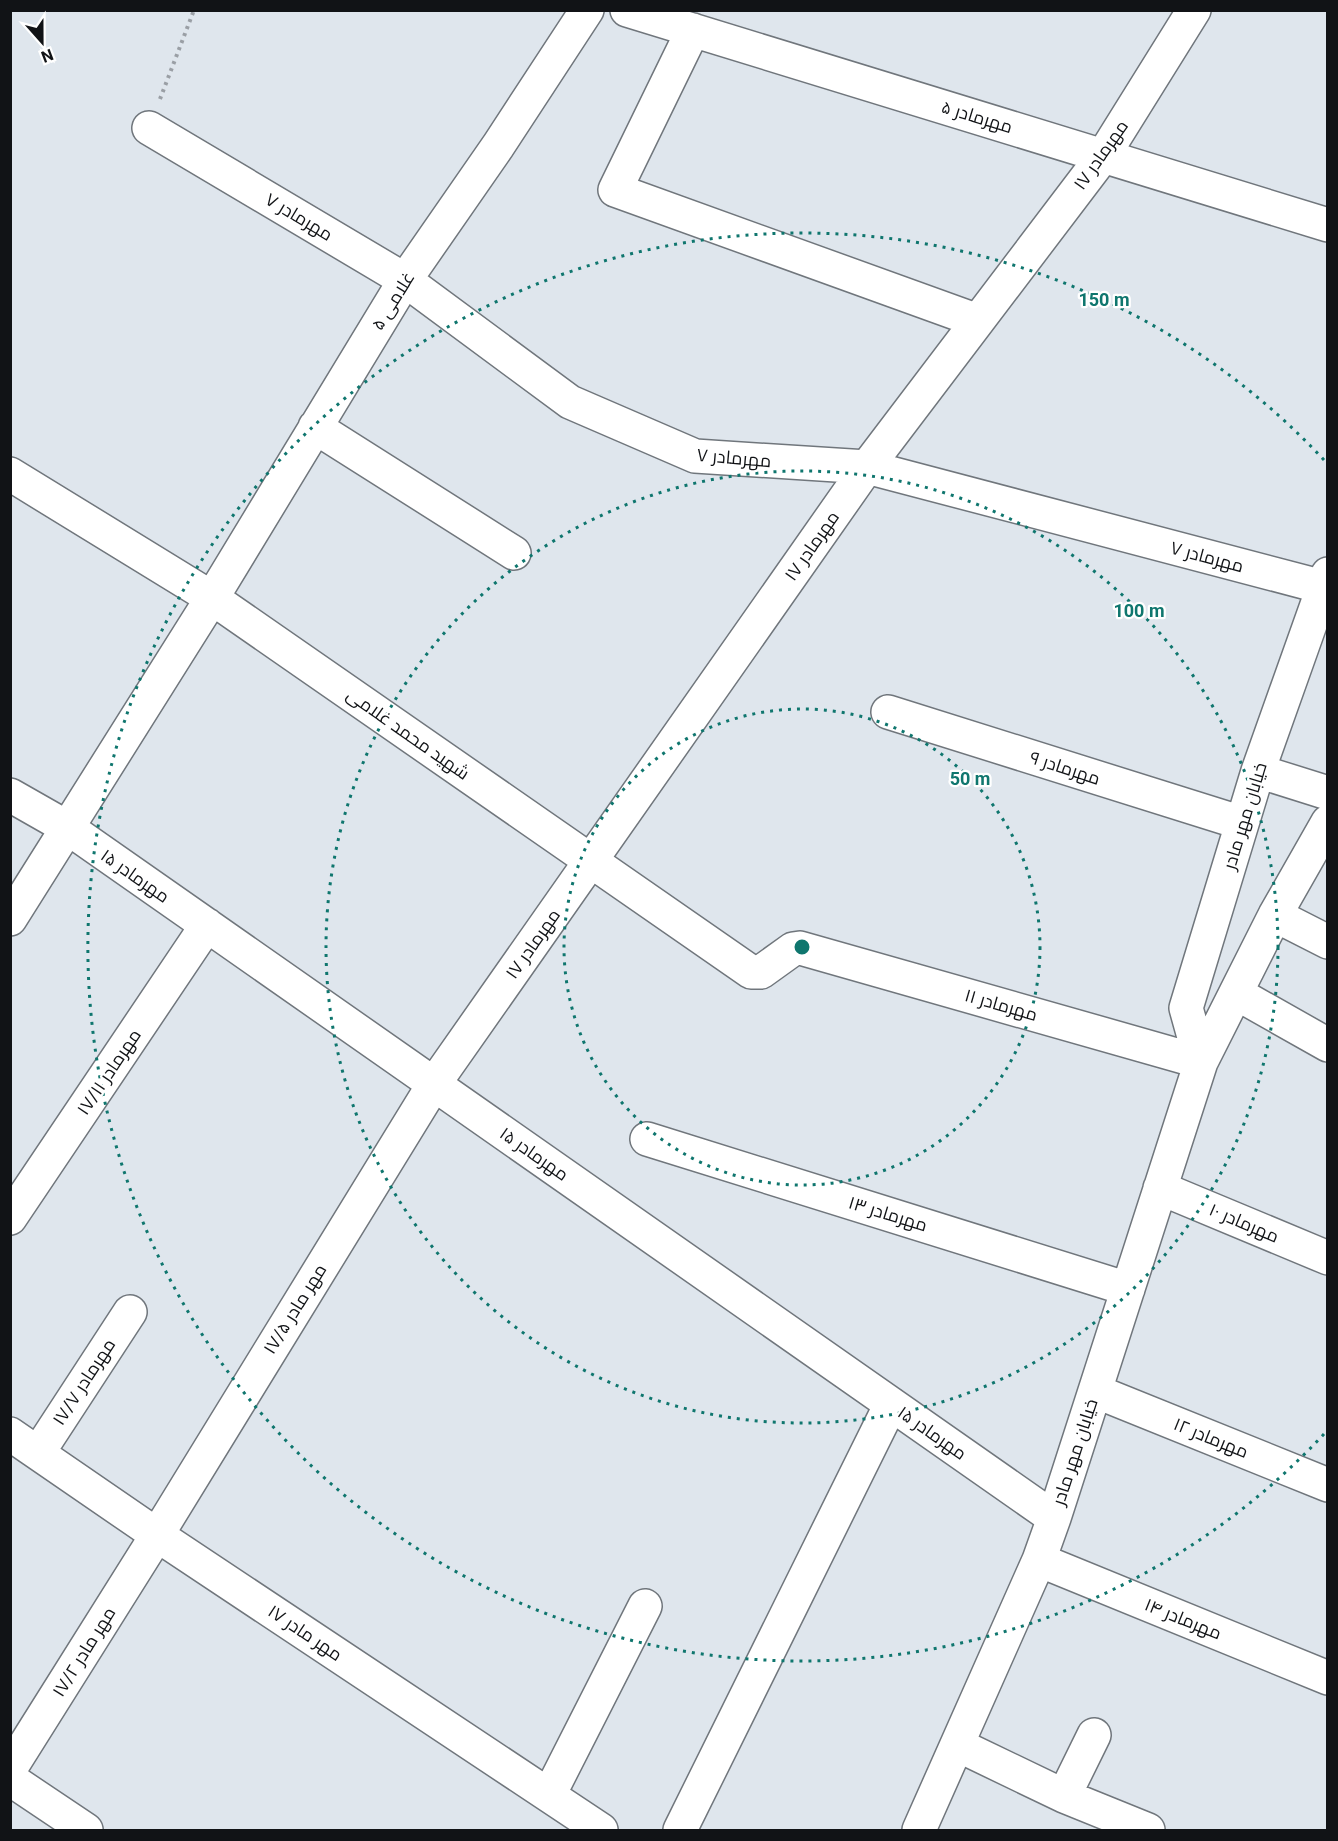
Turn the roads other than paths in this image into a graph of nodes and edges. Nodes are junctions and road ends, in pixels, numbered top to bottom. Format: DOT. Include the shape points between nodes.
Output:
graph roads {
  1 [pos="587,10"];
  2 [pos="627,10"];
  3 [pos="1194,10"];
  4 [pos="693,30"];
  5 [pos="149,128"];
  6 [pos="1102,156"];
  7 [pos="1328,225"];
  8 [pos="405,280"];
  9 [pos="978,321"];
  10 [pos="315,427"];
  11 [pos="867,467"];
  12 [pos="10,474"];
  13 [pos="514,553"];
  14 [pos="1325,581"];
  15 [pos="212,598"];
  16 [pos="888,712"];
  17 [pos="1258,771"];
  18 [pos="1328,793"];
  19 [pos="10,795"];
  20 [pos="1328,822"];
  21 [pos="1242,824"];
  22 [pos="68,828"];
  23 [pos="592,861"];
  24 [pos="1275,915"];
  25 [pos="10,919"];
  26 [pos="207,926"];
  27 [pos="1328,942"];
  28 [pos="800,948"];
  29 [pos="1236,993"];
  30 [pos="1328,1044"];
  31 [pos="1201,1062"];
  32 [pos="434,1084"];
  33 [pos="647,1139"];
  34 [pos="1160,1188"];
  35 [pos="10,1218"];
  36 [pos="1328,1258"];
  37 [pos="1128,1289"];
  38 [pos="130,1312"];
  39 [pos="1095,1390"];
  40 [pos="891,1404"];
  41 [pos="10,1434"];
  42 [pos="38,1453"];
  43 [pos="1328,1485"];
  44 [pos="1054,1518"];
  45 [pos="157,1535"];
  46 [pos="1039,1560"];
  47 [pos="645,1606"];
  48 [pos="1328,1678"];
  49 [pos="1094,1735"];
  50 [pos="958,1745"];
  51 [pos="10,1770"];
  52 [pos="10,1779"];
  53 [pos="549,1796"];
  54 [pos="1064,1796"];
  55 [pos="86,1830"];
  56 [pos="601,1830"];
  57 [pos="680,1830"];
  58 [pos="919,1830"];
  59 [pos="1148,1830"];
  1 -- 8 [label="street, غلامی ۵"];
  2 -- 4 [label="street, مهرمادر ۵"];
  3 -- 6 [label="street, مهرمادر ۱۷"];
  4 -- 6 [label="street, مهرمادر ۵"];
  4 -- 9 [label="street" via="615,190"];
  5 -- 8 [label="street, مهرمادر ۷"];
  6 -- 7 [label="street, مهرمادر ۵"];
  6 -- 9 [label="street, مهرمادر ۱۷"];
  8 -- 10 [label="street, غلامی ۵"];
  8 -- 11 [label="street, مهرمادر ۷" via="570,402 695,456"];
  9 -- 11 [label="street, مهرمادر ۱۷"];
  10 -- 13 [label="street"];
  10 -- 15 [label="street, غلامی ۵"];
  11 -- 14 [label="street, مهرمادر ۷"];
  11 -- 23 [label="street, مهرمادر ۱۷"];
  12 -- 15 [label="street, شهید محمد غلامی"];
  14 -- 17 [label="street, خیابان مهر مادر"];
  15 -- 22 [label="street, غلامی ۵"];
  15 -- 23 [label="street, شهید محمد غلامی"];
  16 -- 21 [label="street, مهرمادر ۹"];
  17 -- 18 [label="street"];
  17 -- 21 [label="street, خیابان مهر مادر"];
  19 -- 22 [label="street, مهرمادر ۱۵"];
  20 -- 24 [label="street, خیابان مهر مادر"];
  21 -- 31 [label="street, خیابان مهر مادر" via="1186,1008"];
  22 -- 25 [label="street, غلامی ۵"];
  22 -- 26 [label="street, مهرمادر ۱۵"];
  23 -- 28 [label="street, شهید محمد غلامی" via="751,972 761,972"];
  23 -- 32 [label="street, مهرمادر ۱۷"];
  24 -- 27 [label="street"];
  24 -- 29 [label="street, خیابان مهر مادر"];
  26 -- 32 [label="street, مهرمادر ۱۵"];
  26 -- 35 [label="street, مهرمادر ۱۷/۱۱"];
  28 -- 31 [label="street, مهرمادر ۱۱"];
  29 -- 30 [label="street"];
  29 -- 31 [label="street, خیابان مهر مادر"];
  31 -- 34 [label="street, خیابان مهر مادر"];
  32 -- 40 [label="street, مهرمادر ۱۵"];
  32 -- 45 [label="street, مهر مادر ۱۷/۵"];
  33 -- 37 [label="street, مهرمادر ۱۳"];
  34 -- 36 [label="street, مهرمادر ۱۰"];
  34 -- 37 [label="street, خیابان مهر مادر"];
  37 -- 39 [label="street, خیابان مهر مادر"];
  38 -- 42 [label="street, مهرمادر ۱۷/۷"];
  39 -- 43 [label="street, مهرمادر ۱۲"];
  39 -- 44 [label="street, خیابان مهر مادر"];
  40 -- 44 [label="street, مهرمادر ۱۵"];
  40 -- 57 [label="street"];
  41 -- 42 [label="street, مهر مادر ۱۷"];
  42 -- 45 [label="street, مهر مادر ۱۷"];
  44 -- 46 [label="street, خیابان مهر مادر"];
  45 -- 51 [label="street, مهر مادر ۱۷/۲"];
  45 -- 53 [label="street, مهر مادر ۱۷"];
  46 -- 48 [label="street, مهرمادر ۱۴"];
  46 -- 50 [label="street, خیابان مهر مادر"];
  47 -- 53 [label="street"];
  49 -- 54 [label="street"];
  50 -- 54 [label="street"];
  50 -- 58 [label="street, خیابان مهر مادر"];
  52 -- 55 [label="street"];
  53 -- 56 [label="street, مهر مادر ۱۷"];
  54 -- 59 [label="street"];
}
